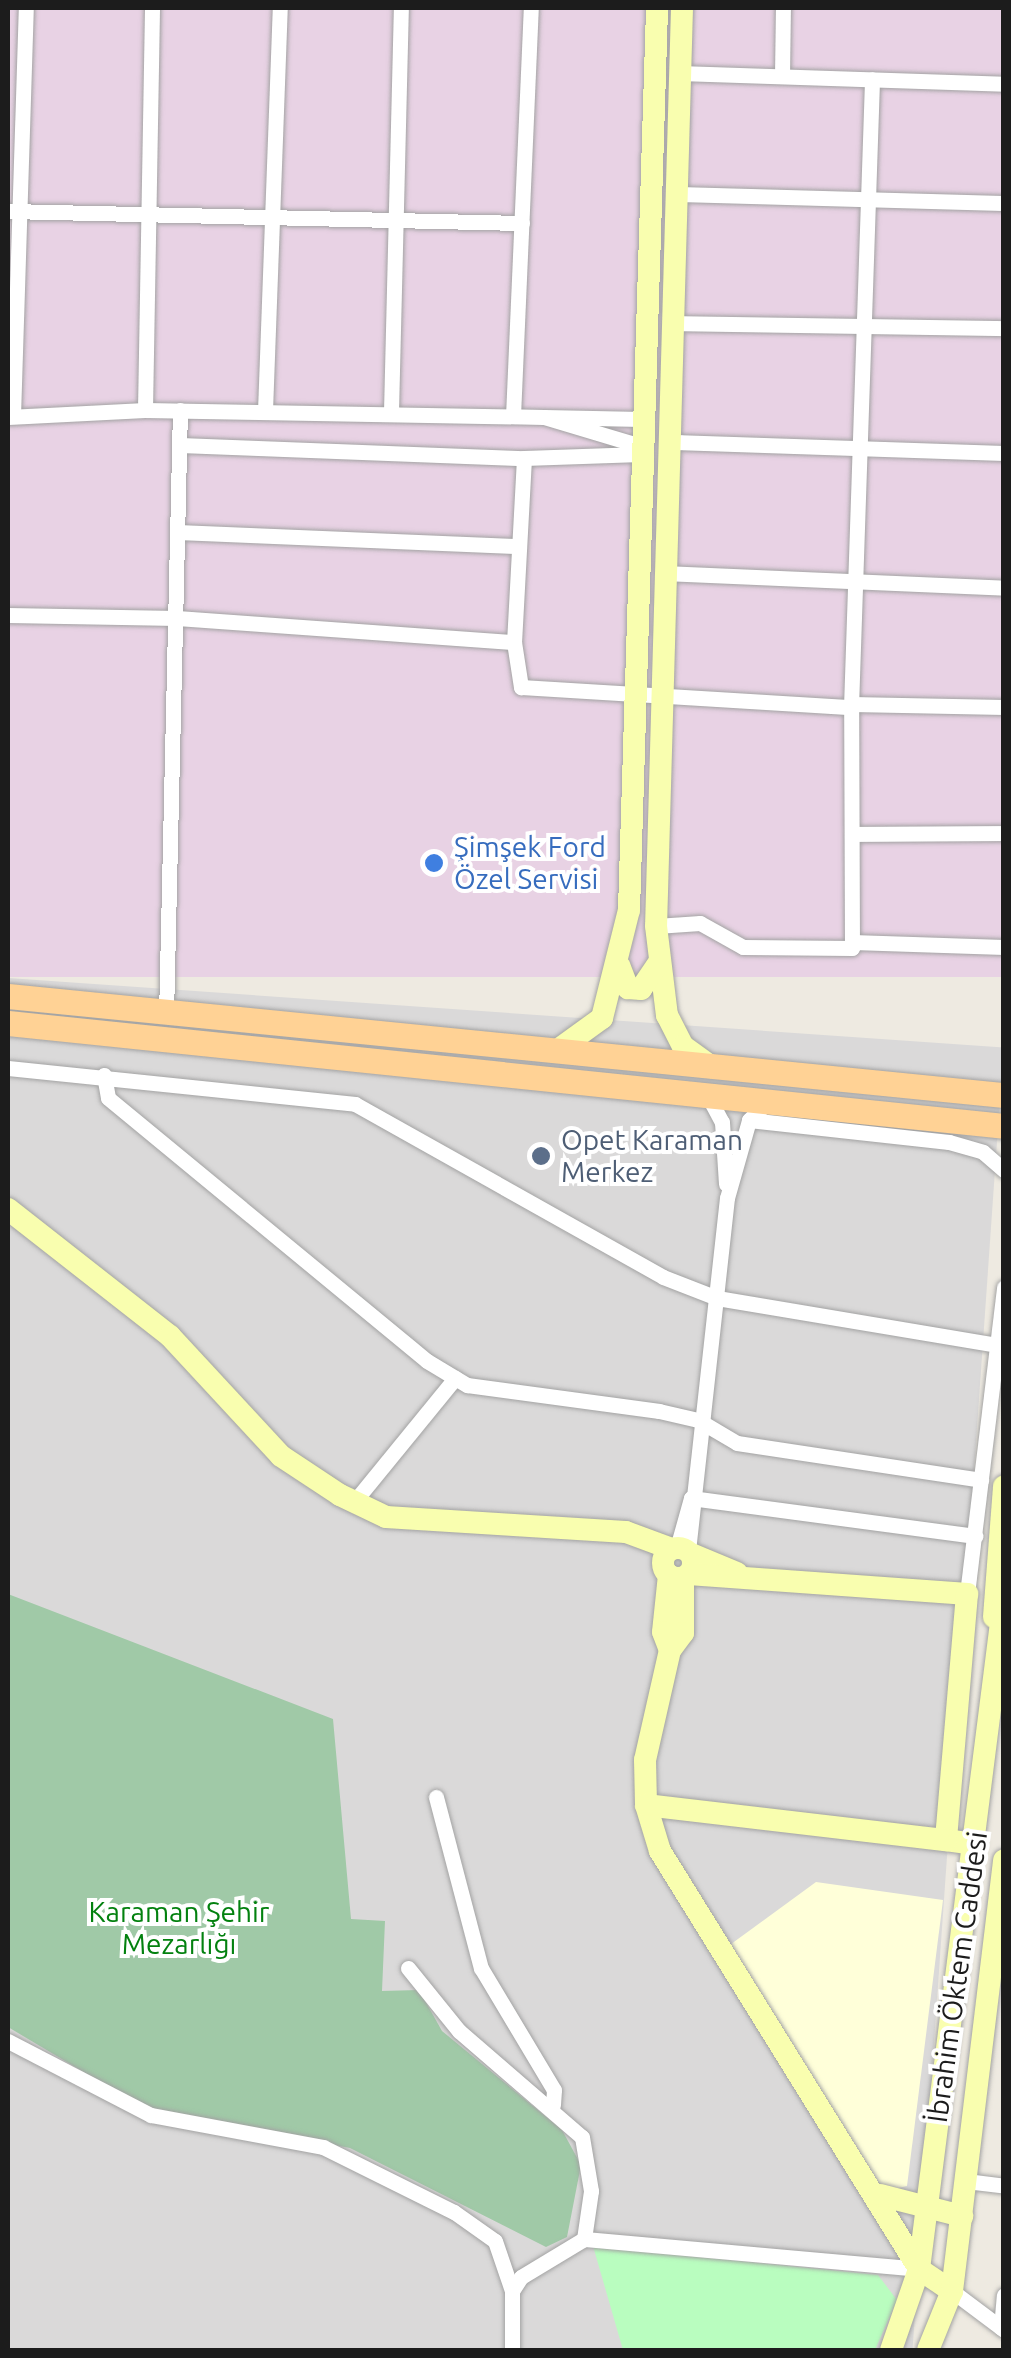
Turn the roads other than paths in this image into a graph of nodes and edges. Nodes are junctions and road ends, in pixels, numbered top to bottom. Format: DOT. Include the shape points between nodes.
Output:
graph roads {
  1 [pos="26,8"];
  2 [pos="152,8"];
  3 [pos="280,8"];
  4 [pos="401,8"];
  5 [pos="531,8"];
  6 [pos="657,8"];
  7 [pos="682,8"];
  8 [pos="783,8"];
  9 [pos="679,73"];
  10 [pos="782,76"];
  11 [pos="872,79"];
  12 [pos="1004,84"];
  13 [pos="677,194"];
  14 [pos="865,199"];
  15 [pos="1004,203"];
  16 [pos="144,209"];
  17 [pos="14,211"];
  18 [pos="272,220"];
  19 [pos="393,222"];
  20 [pos="522,224"];
  21 [pos="674,323"];
  22 [pos="864,324"];
  23 [pos="1004,328"];
  24 [pos="145,410"];
  25 [pos="180,410"];
  26 [pos="266,411"];
  27 [pos="391,412"];
  28 [pos="513,416"];
  29 [pos="10,417"];
  30 [pos="544,417"];
  31 [pos="642,419"];
  32 [pos="673,439"];
  33 [pos="180,445"];
  34 [pos="641,450"];
  35 [pos="863,452"];
  36 [pos="1004,453"];
  37 [pos="524,458"];
  38 [pos="178,532"];
  39 [pos="519,546"];
  40 [pos="665,573"];
  41 [pos="857,583"];
  42 [pos="1004,588"];
  43 [pos="8,615"];
  44 [pos="177,618"];
  45 [pos="514,642"];
  46 [pos="649,695"];
  47 [pos="851,705"];
  48 [pos="1004,707"];
  49 [pos="1004,833"];
  50 [pos="852,834"];
  51 [pos="656,926"];
  52 [pos="852,942"];
  53 [pos="1004,947"];
  54 [pos="619,964"];
  55 [pos="658,964"];
  56 [pos="8,996"];
  57 [pos="166,1016"];
  58 [pos="8,1023"];
  59 [pos="554,1052"];
  60 [pos="712,1067"];
  61 [pos="8,1068"];
  62 [pos="104,1075"];
  63 [pos="707,1094"];
  64 [pos="1004,1095"];
  65 [pos="769,1100"];
  66 [pos="750,1120"];
  67 [pos="1003,1125"];
  68 [pos="1004,1170"];
  69 [pos="726,1198"];
  70 [pos="8,1209"];
  71 [pos="1004,1287"];
  72 [pos="717,1298"];
  73 [pos="1000,1346"];
  74 [pos="454,1378"];
  75 [pos="698,1420"];
  76 [pos="992,1483"];
  77 [pos="691,1498"];
  78 [pos="354,1502"];
  79 [pos="976,1536"];
  80 [pos="679,1562"];
  81 [pos="967,1594"];
  82 [pos="1004,1598"];
  83 [pos="994,1684"];
  84 [pos="436,1797"];
  85 [pos="646,1805"];
  86 [pos="946,1840"];
  87 [pos="975,1844"];
  88 [pos="1004,1860"];
  89 [pos="1001,1914"];
  90 [pos="408,1968"];
  91 [pos="8,2041"];
  92 [pos="553,2105"];
  93 [pos="966,2181"];
  94 [pos="1004,2186"];
  95 [pos="880,2195"];
  96 [pos="927,2205"];
  97 [pos="962,2216"];
  98 [pos="584,2239"];
  99 [pos="919,2269"];
  100 [pos="512,2292"];
  101 [pos="952,2292"];
  102 [pos="1004,2295"];
  103 [pos="1002,2329"];
  104 [pos="512,2350"];
  105 [pos="891,2350"];
  106 [pos="928,2350"];
  1 -- 17 [label="street"];
  2 -- 16 [label="street"];
  3 -- 18 [label="street"];
  4 -- 19 [label="street"];
  5 -- 20 [label="street"];
  6 -- 31 [label="street"];
  7 -- 9 [label="street"];
  8 -- 10 [label="street"];
  9 -- 10 [label="street"];
  9 -- 13 [label="street"];
  10 -- 11 [label="street"];
  11 -- 12 [label="street"];
  11 -- 14 [label="street"];
  13 -- 14 [label="street"];
  13 -- 21 [label="street"];
  14 -- 15 [label="street"];
  14 -- 22 [label="street"];
  16 -- 17 [label="street"];
  16 -- 18 [label="street"];
  16 -- 24 [label="street"];
  17 -- 29 [label="street"];
  18 -- 19 [label="street"];
  18 -- 26 [label="street"];
  19 -- 20 [label="street"];
  19 -- 27 [label="street"];
  20 -- 28 [label="street"];
  21 -- 22 [label="street"];
  21 -- 32 [label="street"];
  22 -- 23 [label="street"];
  22 -- 35 [label="street"];
  24 -- 25 [label="street"];
  24 -- 29 [label="street"];
  25 -- 26 [label="street"];
  25 -- 33 [label="street"];
  26 -- 27 [label="street"];
  27 -- 28 [label="street"];
  28 -- 30 [label="street"];
  30 -- 31 [label="street"];
  30 -- 34 [label="street"];
  31 -- 32 [label="street"];
  31 -- 34 [label="street"];
  32 -- 34 [label="street"];
  32 -- 35 [label="street"];
  32 -- 40 [label="street"];
  33 -- 37 [label="street"];
  33 -- 38 [label="street"];
  34 -- 37 [label="street"];
  34 -- 46 [label="street"];
  35 -- 36 [label="street"];
  35 -- 41 [label="street"];
  37 -- 39 [label="street"];
  38 -- 39 [label="street"];
  38 -- 44 [label="street"];
  39 -- 45 [label="street"];
  40 -- 41 [label="street"];
  40 -- 46 [label="street"];
  41 -- 42 [label="street"];
  41 -- 47 [label="street"];
  43 -- 44 [label="street"];
  44 -- 45 [label="street"];
  44 -- 57 [label="street"];
  45 -- 46 [label="street" via="521,688"];
  46 -- 47 [label="street"];
  46 -- 51 [label="street"];
  46 -- 54 [label="street"];
  47 -- 48 [label="street"];
  47 -- 50 [label="street"];
  49 -- 50 [label="street"];
  50 -- 52 [label="street"];
  51 -- 52 [label="street" via="700,924 762,950"];
  51 -- 55 [label="street"];
  52 -- 53 [label="street"];
  54 -- 55 [label="street" via="628,988 641,989"];
  54 -- 59 [label="street" via="602,1018"];
  55 -- 60 [label="street" via="667,1015 684,1046"];
  56 -- 57 [label="main road"];
  57 -- 59 [label="main road"];
  58 -- 63 [label="main road"];
  59 -- 60 [label="main road"];
  60 -- 64 [label="main road"];
  61 -- 62 [label="street"];
  62 -- 72 [label="street" via="355,1104 663,1278"];
  62 -- 74 [label="street" via="108,1098"];
  63 -- 65 [label="main road"];
  63 -- 69 [label="street" via="722,1122"];
  65 -- 66 [label="street"];
  65 -- 67 [label="main road"];
  66 -- 68 [label="street" via="949,1142 984,1152"];
  66 -- 69 [label="street"];
  69 -- 72 [label="street"];
  70 -- 78 [label="street" via="170,1336 281,1456"];
  71 -- 73 [label="street"];
  72 -- 73 [label="street"];
  72 -- 75 [label="street"];
  73 -- 76 [label="street"];
  74 -- 75 [label="street"];
  74 -- 78 [label="street"];
  75 -- 76 [label="street" via="737,1443"];
  75 -- 77 [label="street"];
  76 -- 79 [label="street"];
  76 -- 83 [label="street"];
  77 -- 79 [label="street"];
  77 -- 80 [label="street" via="696,1518"];
  78 -- 80 [label="street" via="386,1517 626,1532"];
  79 -- 81 [label="street"];
  80 -- 81 [label="street" via="720,1582 737,1573"];
  80 -- 85 [label="street" via="682,1633 670,1650 646,1760"];
  81 -- 86 [label="street"];
  82 -- 83 [label="street, İbrahim Öktem Caddesi"];
  83 -- 87 [label="street, İbrahim Öktem Caddesi"];
  84 -- 92 [label="street" via="481,1968 554,2090"];
  85 -- 86 [label="street"];
  85 -- 95 [label="street" via="660,1851 711,1939"];
  86 -- 87 [label="street"];
  87 -- 96 [label="street, İbrahim Öktem Caddesi"];
  88 -- 89 [label="street, İbrahim Öktem Caddesi"];
  89 -- 93 [label="street, İbrahim Öktem Caddesi"];
  90 -- 92 [label="street" via="459,2032"];
  91 -- 100 [label="street" via="151,2115 323,2148 454,2212 496,2241"];
  92 -- 98 [label="street" via="582,2137 589,2164"];
  93 -- 94 [label="street"];
  93 -- 97 [label="street, İbrahim Öktem Caddesi"];
  95 -- 96 [label="street"];
  95 -- 99 [label="street"];
  96 -- 97 [label="street"];
  96 -- 99 [label="street, İbrahim Öktem Caddesi"];
  97 -- 101 [label="street, İbrahim Öktem Caddesi"];
  98 -- 99 [label="street"];
  98 -- 100 [label="street" via="532,2264"];
  99 -- 101 [label="street"];
  99 -- 105 [label="street, İbrahim Öktem Caddesi"];
  100 -- 104 [label="street"];
  101 -- 103 [label="street"];
  101 -- 106 [label="street, İbrahim Öktem Caddesi"];
  102 -- 103 [label="street"];
}
